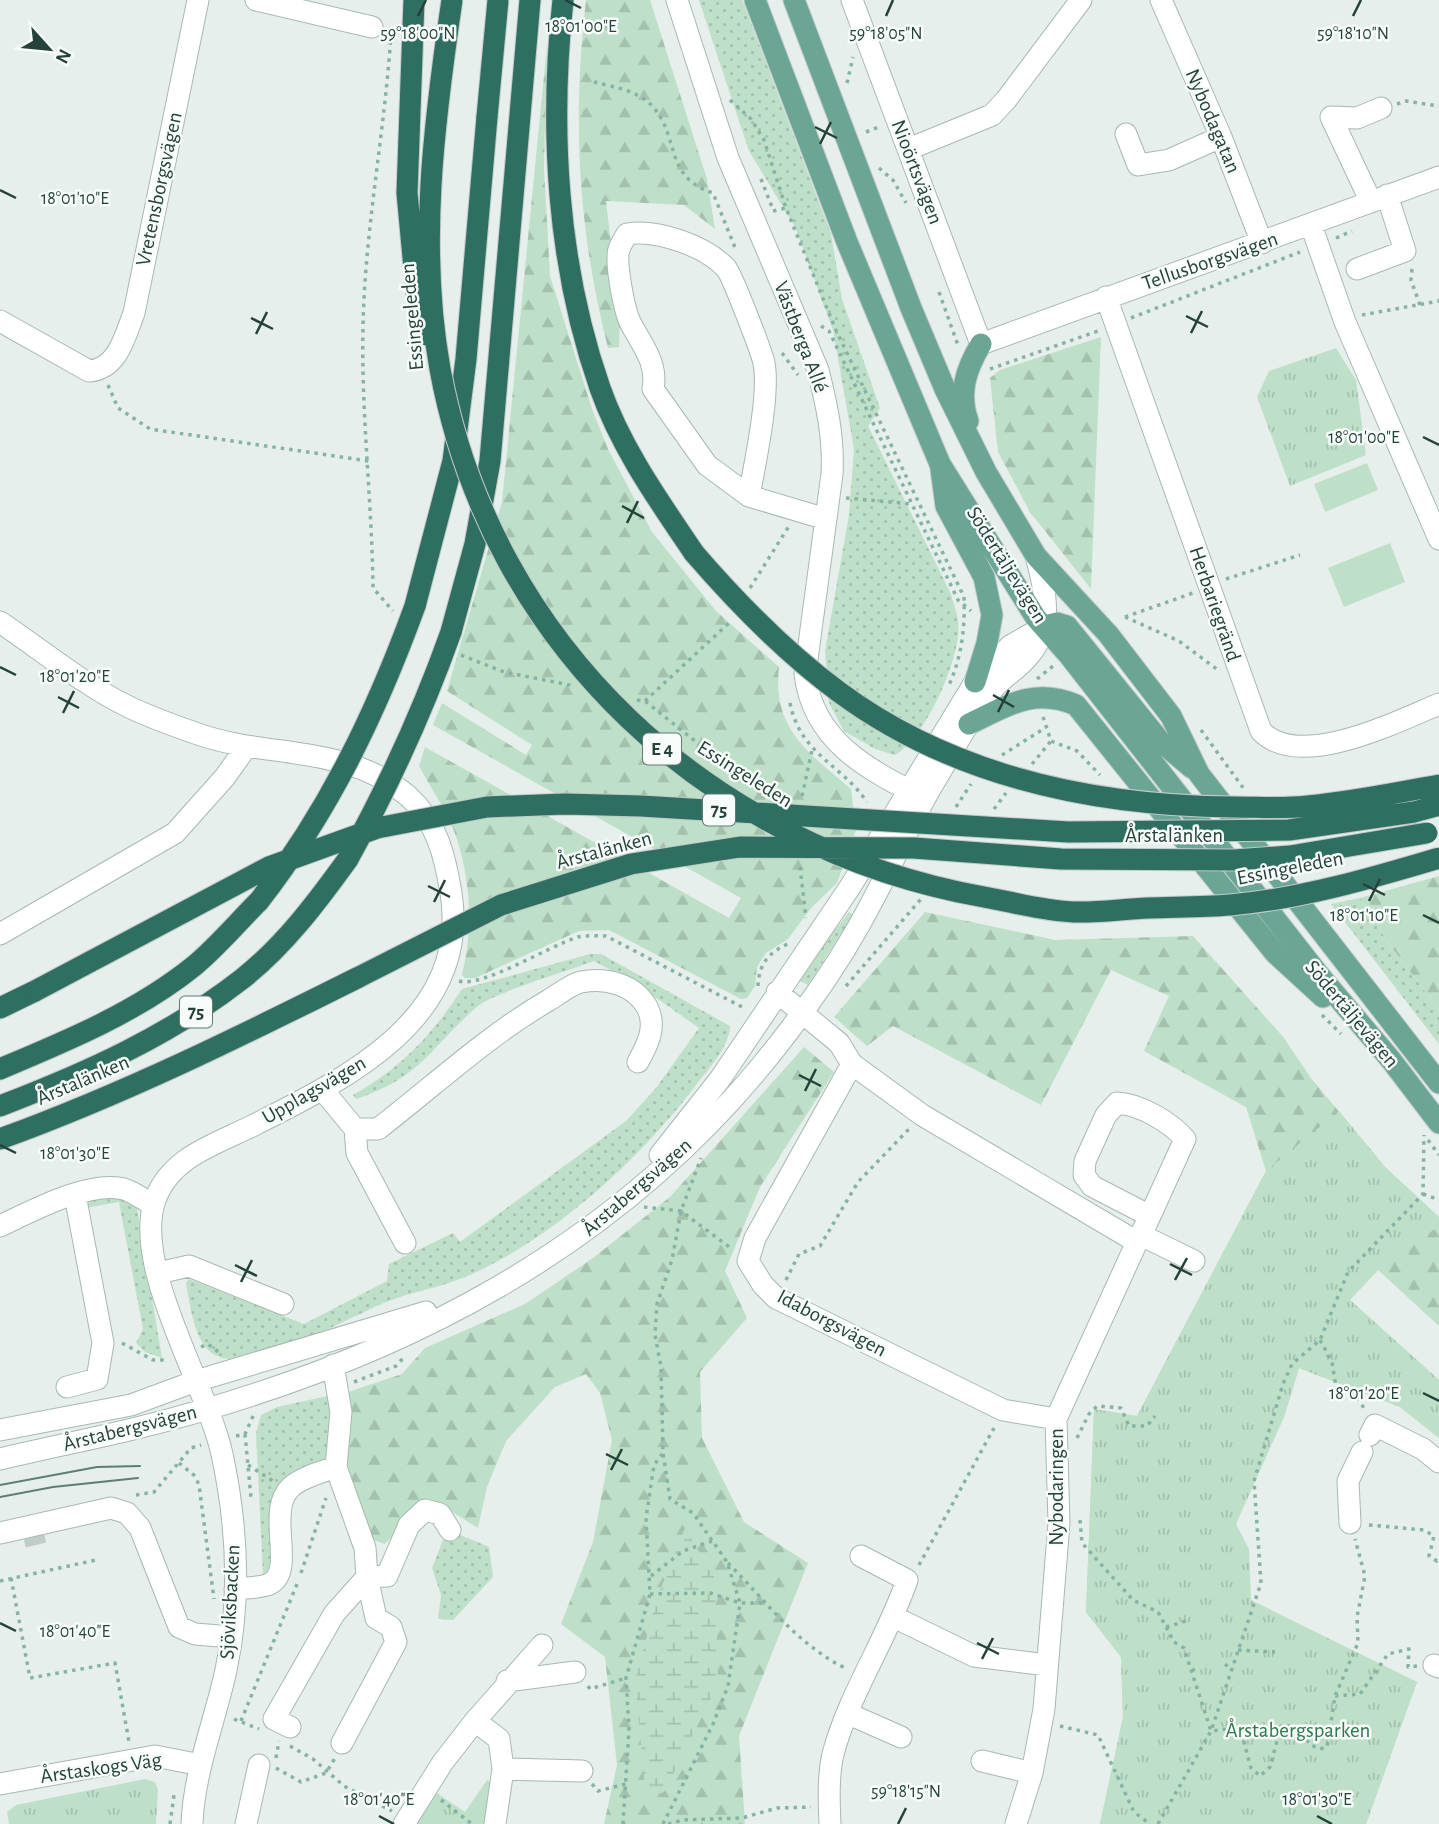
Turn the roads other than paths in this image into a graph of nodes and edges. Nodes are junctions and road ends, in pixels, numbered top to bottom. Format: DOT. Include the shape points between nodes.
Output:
graph roads {
  1 [pos="198,0"];
  2 [pos="256,0"];
  3 [pos="414,0"];
  4 [pos="452,0"];
  5 [pos="498,0"];
  6 [pos="530,0"];
  7 [pos="564,0"];
  8 [pos="677,0"];
  9 [pos="755,0"];
  10 [pos="794,0"];
  11 [pos="852,0"];
  12 [pos="1081,0"];
  13 [pos="1161,0"];
  14 [pos="372,27"];
  15 [pos="1381,108"];
  16 [pos="1126,134"];
  17 [pos="1221,137"];
  18 [pos="909,149"];
  19 [pos="1439,177"];
  20 [pos="1378,199"];
  21 [pos="1314,235"];
  22 [pos="1262,243"];
  23 [pos="1357,269"];
  24 [pos="1106,297"];
  25 [pos="0,321"];
  26 [pos="981,344"];
  27 [pos="440,365"];
  28 [pos="940,464"];
  29 [pos="985,472"];
  30 [pos="749,496"];
  31 [pos="827,519"];
  32 [pos="1439,539"];
  33 [pos="1036,556"];
  34 [pos="0,622"];
  35 [pos="1045,626"];
  36 [pos="975,682"];
  37 [pos="1439,704"];
  38 [pos="969,724"];
  39 [pos="247,746"];
  40 [pos="1199,774"];
  41 [pos="1439,785"];
  42 [pos="917,795"];
  43 [pos="1439,805"];
  44 [pos="1439,830"];
  45 [pos="1439,858"];
  46 [pos="0,934"];
  47 [pos="777,992"];
  48 [pos="0,1008"];
  49 [pos="803,1012"];
  50 [pos="1391,1060"];
  51 [pos="638,1062"];
  52 [pos="852,1064"];
  53 [pos="0,1069"];
  54 [pos="1439,1083"];
  55 [pos="322,1089"];
  56 [pos="0,1106"];
  57 [pos="355,1129"];
  58 [pos="1432,1129"];
  59 [pos="0,1139"];
  60 [pos="75,1195"];
  61 [pos="153,1205"];
  62 [pos="0,1226"];
  63 [pos="1142,1231"];
  64 [pos="405,1242"];
  65 [pos="1194,1261"];
  66 [pos="158,1273"];
  67 [pos="283,1304"];
  68 [pos="333,1365"];
  69 [pos="196,1381"];
  70 [pos="67,1387"];
  71 [pos="208,1408"];
  72 [pos="1056,1419"];
  73 [pos="0,1430"];
  74 [pos="0,1459"];
  75 [pos="1439,1462"];
  76 [pos="336,1467"];
  77 [pos="1350,1522"];
  78 [pos="450,1530"];
  79 [pos="0,1533"];
  80 [pos="861,1556"];
  81 [pos="367,1577"];
  82 [pos="234,1589"];
  83 [pos="894,1617"];
  84 [pos="222,1636"];
  85 [pos="542,1645"];
  86 [pos="1047,1665"];
  87 [pos="575,1672"];
  88 [pos="507,1681"];
  89 [pos="849,1714"];
  90 [pos="475,1721"];
  91 [pos="285,1734"];
  92 [pos="901,1737"];
  93 [pos="342,1743"];
  94 [pos="982,1761"];
  95 [pos="201,1765"];
  96 [pos="259,1765"];
  97 [pos="503,1769"];
  98 [pos="582,1771"];
  99 [pos="1032,1773"];
  100 [pos="0,1784"];
  101 [pos="192,1824"];
  102 [pos="246,1824"];
  103 [pos="404,1824"];
  104 [pos="495,1824"];
  105 [pos="830,1824"];
  106 [pos="1016,1824"];
  1 -- 25 [label="street, Vretensborgsvägen" via="134,313 112,361 102,370 89,371"];
  2 -- 14 [label="street"];
  3 -- 27 [label="highway, bridge" via="407,193 417,300"];
  4 -- 27 [label="highway, Essingeleden / E 4, bridge" via="430,191"];
  5 -- 53 [label="highway, 75, bridge" via="453,461 415,606 387,682 334,791 300,848 259,901 195,965 138,1004"];
  6 -- 56 [label="highway, 75, bridge" via="490,461 475,544 451,632 398,764 348,859 317,902 243,978 135,1049"];
  7 -- 41 [label="highway, bridge" via="558,96 566,258 600,390 640,472 694,553 778,642 840,693 901,730 996,774 1095,797 1175,806 1307,807"];
  8 -- 31 [label="street, Västberga Allé" via="728,158 818,370 834,443"];
  9 -- 28 [label="main road, Södertäljevägen" via="847,242"];
  10 -- 29 [label="main road, Södertäljevägen" via="911,308"];
  11 -- 18 [label="street, Nioörtsvägen"];
  12 -- 18 [label="street" via="992,115"];
  13 -- 17 [label="street, Nybodagatan"];
  15 -- 20 [label="street" via="1357,118 1331,117"];
  16 -- 17 [label="street" via="1138,164 1169,160"];
  17 -- 22 [label="street, Nybodagatan"];
  18 -- 26 [label="street, Nioörtsvägen"];
  19 -- 20 [label="street, Tellusborgsvägen"];
  20 -- 21 [label="street, Tellusborgsvägen"];
  20 -- 23 [label="street" via="1405,251"];
  21 -- 22 [label="street, Tellusborgsvägen"];
  21 -- 32 [label="street" via="1345,322"];
  22 -- 24 [label="street, Tellusborgsvägen"];
  24 -- 26 [label="street, Tellusborgsvägen"];
  24 -- 37 [label="street, Herbariegränd" via="1261,731 1271,741 1293,745 1342,743"];
  26 -- 29 [label="main road" via="962,406"];
  27 -- 45 [label="highway, Essingeleden / E 4, bridge" via="451,417 486,517 512,571 553,637 640,732 713,788 784,828 858,863 913,881 1071,912 1245,902 1298,894"];
  28 -- 35 [label="main road, Södertäljevägen"];
  28 -- 36 [label="main road" via="946,506 984,577 992,615"];
  29 -- 33 [label="main road, Södertäljevägen"];
  30 -- 30 [label="street" via="707,465 653,389 655,376 645,345 629,322 619,259 627,234 642,232 705,252 727,269 764,363 762,419"];
  30 -- 31 [label="street"];
  31 -- 42 [label="street, Västberga Allé" via="805,674 808,696 825,732 843,749"];
  33 -- 35 [label="street" via="1045,590"];
  33 -- 40 [label="main road, Södertäljevägen" via="1108,634 1171,716"];
  34 -- 39 [label="street, Upplagsvägen" via="123,704 199,735"];
  35 -- 36 [label="street, Årstabergsvägen" via="1010,646"];
  35 -- 38 [label="street, Årstabergsvägen" via="1038,643 990,692"];
  35 -- 40 [label="main road" via="1067,626 1160,741"];
  35 -- 50 [label="main road, Södertäljevägen"];
  36 -- 42 [label="street, Årstabergsvägen"];
  38 -- 42 [label="street, Årstabergsvägen"];
  38 -- 50 [label="main road" via="1040,696 1076,705 1275,953"];
  39 -- 46 [label="street" via="175,834"];
  39 -- 55 [label="street, Upplagsvägen" via="332,757 373,774 407,796 432,823 445,860 453,904 451,943 426,1006 397,1038"];
  40 -- 54 [label="main road, Södertäljevägen"];
  42 -- 47 [label="street, Årstabergsvägen"];
  42 -- 49 [label="street, Årstabergsvägen" via="873,900"];
  43 -- 48 [label="highway, Årstalänken / 75, bridge" via="1289,830 1094,832 641,806 487,807 377,828 269,867"];
  44 -- 59 [label="highway, Årstalänken / 75, bridge" via="1290,856 1234,860 1061,859 914,848 740,848 631,864 501,905 204,1054"];
  47 -- 49 [label="street"];
  47 -- 69 [label="street, Årstabergsvägen" via="720,1079 661,1154 537,1255 424,1313"];
  49 -- 52 [label="street" via="839,1043"];
  49 -- 68 [label="street, Årstabergsvägen" via="715,1118 625,1203 585,1234 454,1313"];
  50 -- 58 [label="main road, Södertäljevägen"];
  51 -- 57 [label="street" via="651,1030 645,1004 629,988 607,980 579,982 515,1020 378,1129"];
  52 -- 63 [label="street" via="922,1115"];
  52 -- 72 [label="street, Idaborgsvägen" via="755,1238 748,1261 776,1298 1003,1410"];
  55 -- 57 [label="street"];
  55 -- 61 [label="street, Upplagsvägen" via="185,1158 163,1181"];
  57 -- 64 [label="street" via="356,1153"];
  60 -- 61 [label="street" via="125,1189"];
  60 -- 62 [label="street"];
  60 -- 70 [label="street" via="103,1343 97,1379"];
  61 -- 66 [label="street, Upplagsvägen" via="149,1232"];
  63 -- 63 [label="street, Nybodaringen" via="1185,1139 1174,1126 1127,1103 1117,1103 1106,1115 1085,1161 1084,1175 1092,1186 1118,1200"];
  63 -- 65 [label="street"];
  63 -- 72 [label="street, Nybodaringen"];
  66 -- 67 [label="street" via="189,1266"];
  66 -- 69 [label="street, Upplagsvägen"];
  68 -- 71 [label="street, Årstabergsvägen"];
  68 -- 76 [label="street" via="341,1412"];
  69 -- 71 [label="street, Sjöviksbacken"];
  69 -- 73 [label="street, Årstabergsvägen" via="131,1405"];
  71 -- 74 [label="street, Årstabergsvägen"];
  71 -- 82 [label="street, Sjöviksbacken" via="223,1462 234,1540"];
  72 -- 86 [label="street, Nybodaringen" via="1059,1523"];
  75 -- 77 [label="street" via="1375,1425 1348,1481"];
  76 -- 81 [label="street" via="365,1548"];
  76 -- 82 [label="street" via="292,1485 286,1493 278,1511 283,1561 277,1578 268,1585"];
  78 -- 81 [label="street" via="440,1514 425,1510 409,1525 387,1576"];
  79 -- 84 [label="street" via="33,1531 111,1508 127,1513 140,1528 179,1627 195,1634"];
  80 -- 83 [label="street" via="907,1580"];
  81 -- 91 [label="street" via="334,1614 274,1718"];
  81 -- 93 [label="street" via="376,1618 391,1627 396,1642"];
  82 -- 84 [label="street, Sjöviksbacken"];
  83 -- 86 [label="street" via="974,1656"];
  83 -- 89 [label="street"];
  84 -- 95 [label="street, Sjöviksbacken" via="227,1667"];
  85 -- 88 [label="street"];
  86 -- 99 [label="street, Nybodaringen"];
  87 -- 88 [label="street"];
  88 -- 90 [label="street"];
  89 -- 92 [label="street"];
  89 -- 105 [label="street" via="833,1754"];
  90 -- 97 [label="street" via="499,1739"];
  90 -- 103 [label="street"];
  94 -- 99 [label="street"];
  95 -- 100 [label="street, Årstaskogs Väg" via="155,1756"];
  95 -- 101 [label="street, Sjöviksbacken"];
  96 -- 102 [label="street"];
  97 -- 98 [label="street"];
  97 -- 104 [label="street"];
  99 -- 106 [label="street, Nybodaringen"];
}
